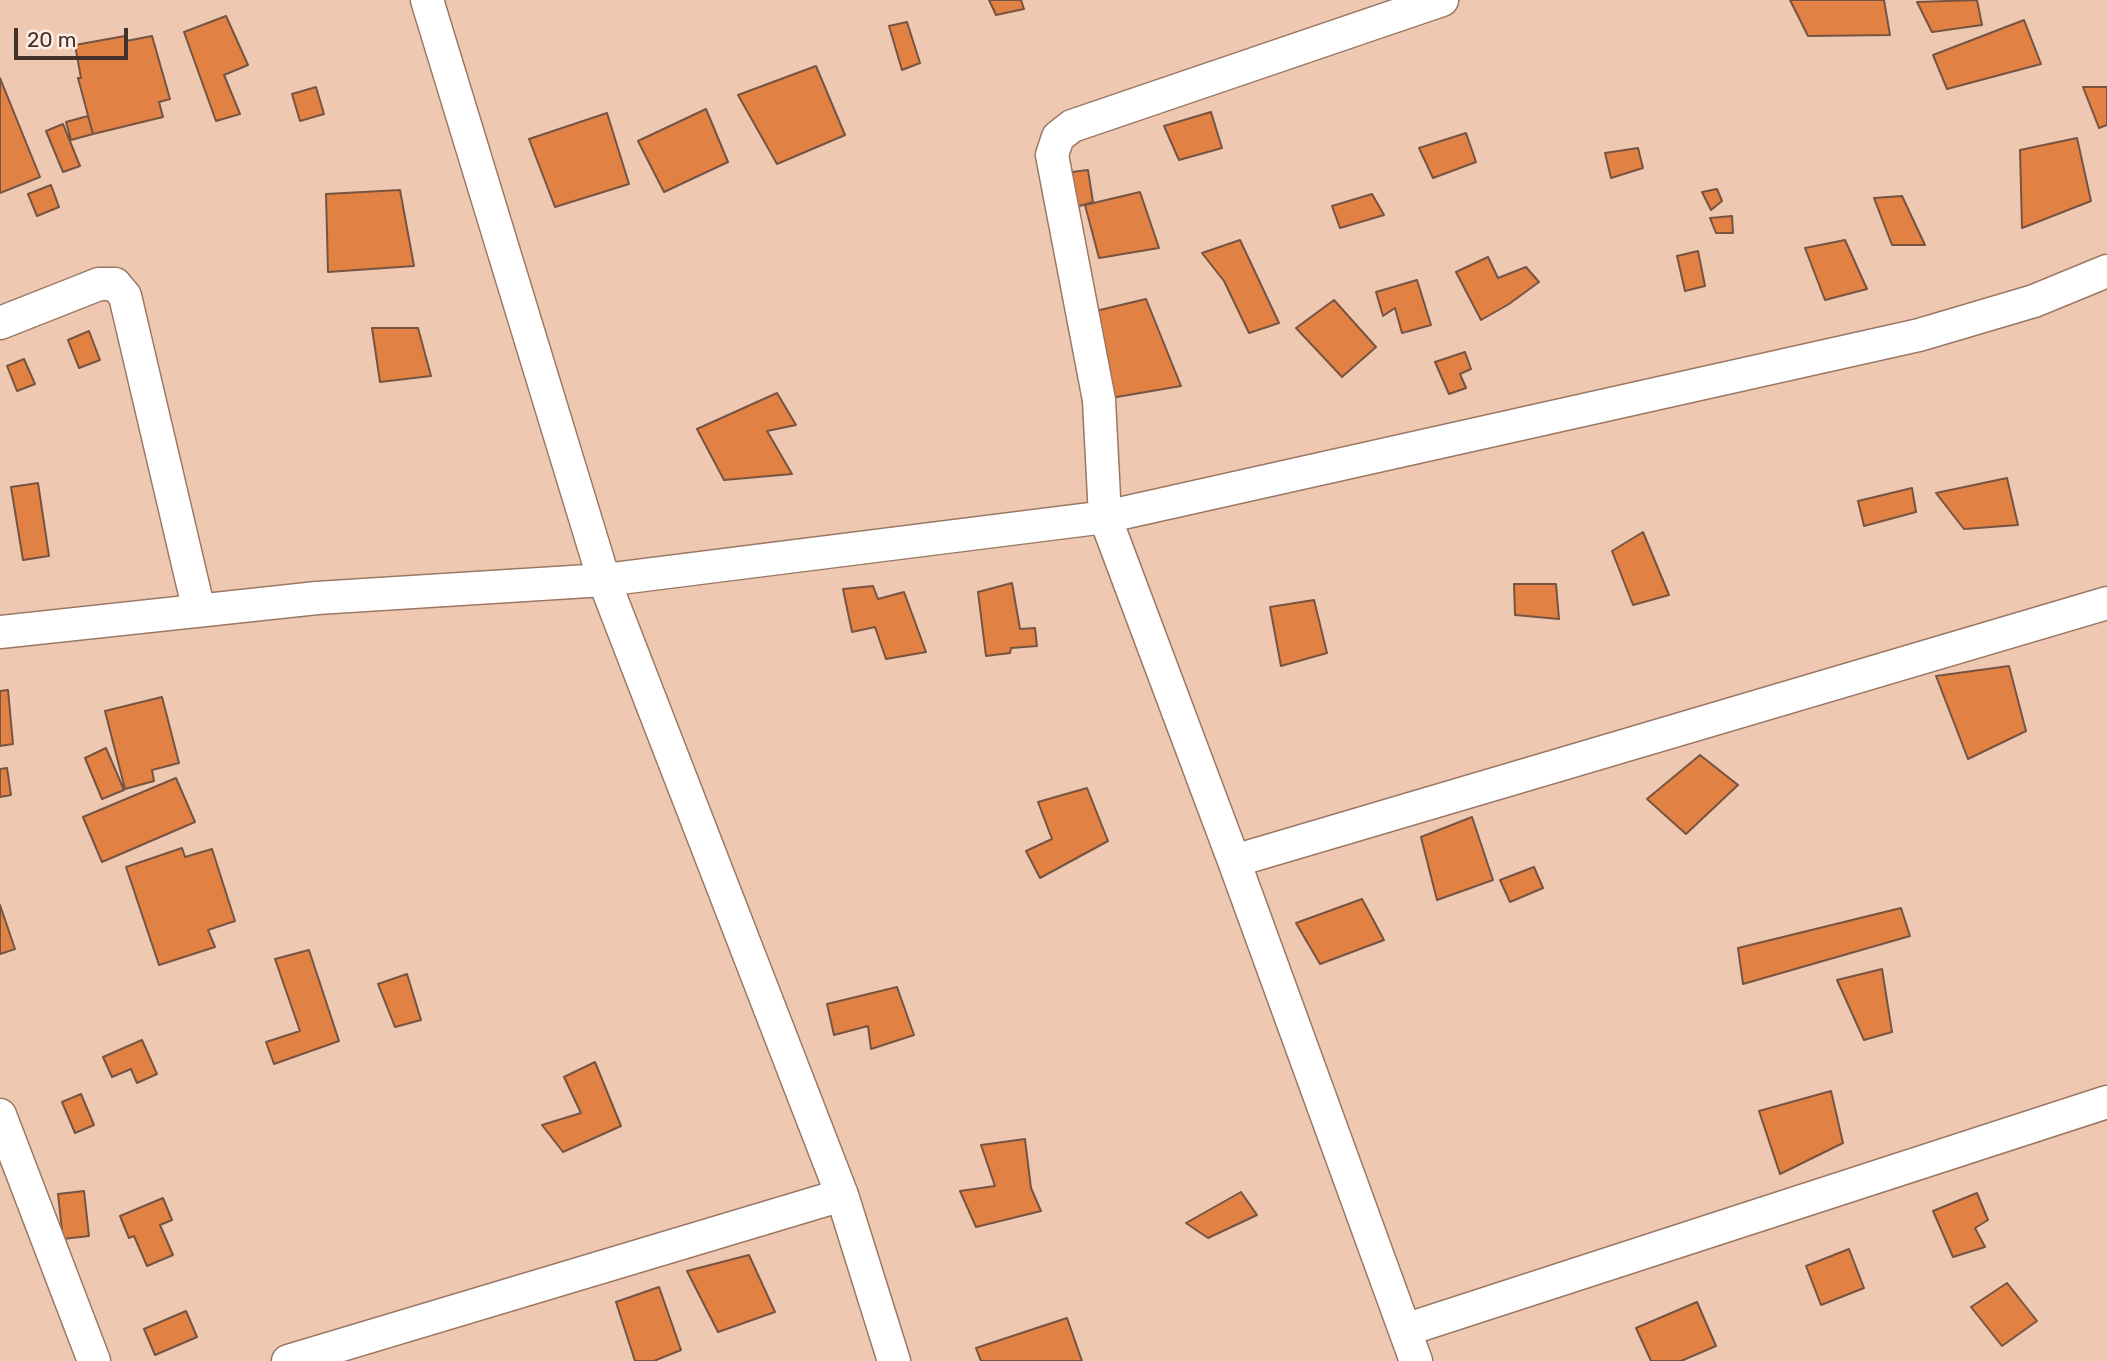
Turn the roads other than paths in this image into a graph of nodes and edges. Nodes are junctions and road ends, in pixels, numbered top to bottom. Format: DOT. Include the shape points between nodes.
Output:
graph roads {
  1 [pos="426,0"];
  2 [pos="1442,0"];
  3 [pos="2107,271"];
  4 [pos="0,323"];
  5 [pos="1105,517"];
  6 [pos="604,580"];
  7 [pos="199,611"];
  8 [pos="2104,613"];
  9 [pos="0,632"];
  10 [pos="1234,861"];
  11 [pos="2107,1102"];
  12 [pos="0,1115"];
  13 [pos="842,1195"];
  14 [pos="1405,1330"];
  15 [pos="94,1361"];
  16 [pos="288,1361"];
  17 [pos="894,1361"];
  18 [pos="1416,1361"];
  1 -- 6 [label="street"];
  2 -- 5 [label="street" via="1072,126 1058,137 1052,155 1099,400"];
  3 -- 5 [label="street" via="2034,301 1919,335"];
  4 -- 7 [label="street" via="99,284 115,284 125,296"];
  5 -- 6 [label="street"];
  5 -- 10 [label="street"];
  6 -- 7 [label="street" via="317,598"];
  6 -- 13 [label="street"];
  7 -- 9 [label="street"];
  8 -- 10 [label="street"];
  10 -- 14 [label="street"];
  11 -- 14 [label="street"];
  12 -- 15 [label="street"];
  13 -- 16 [label="street"];
  13 -- 17 [label="street"];
  14 -- 18 [label="street"];
}
